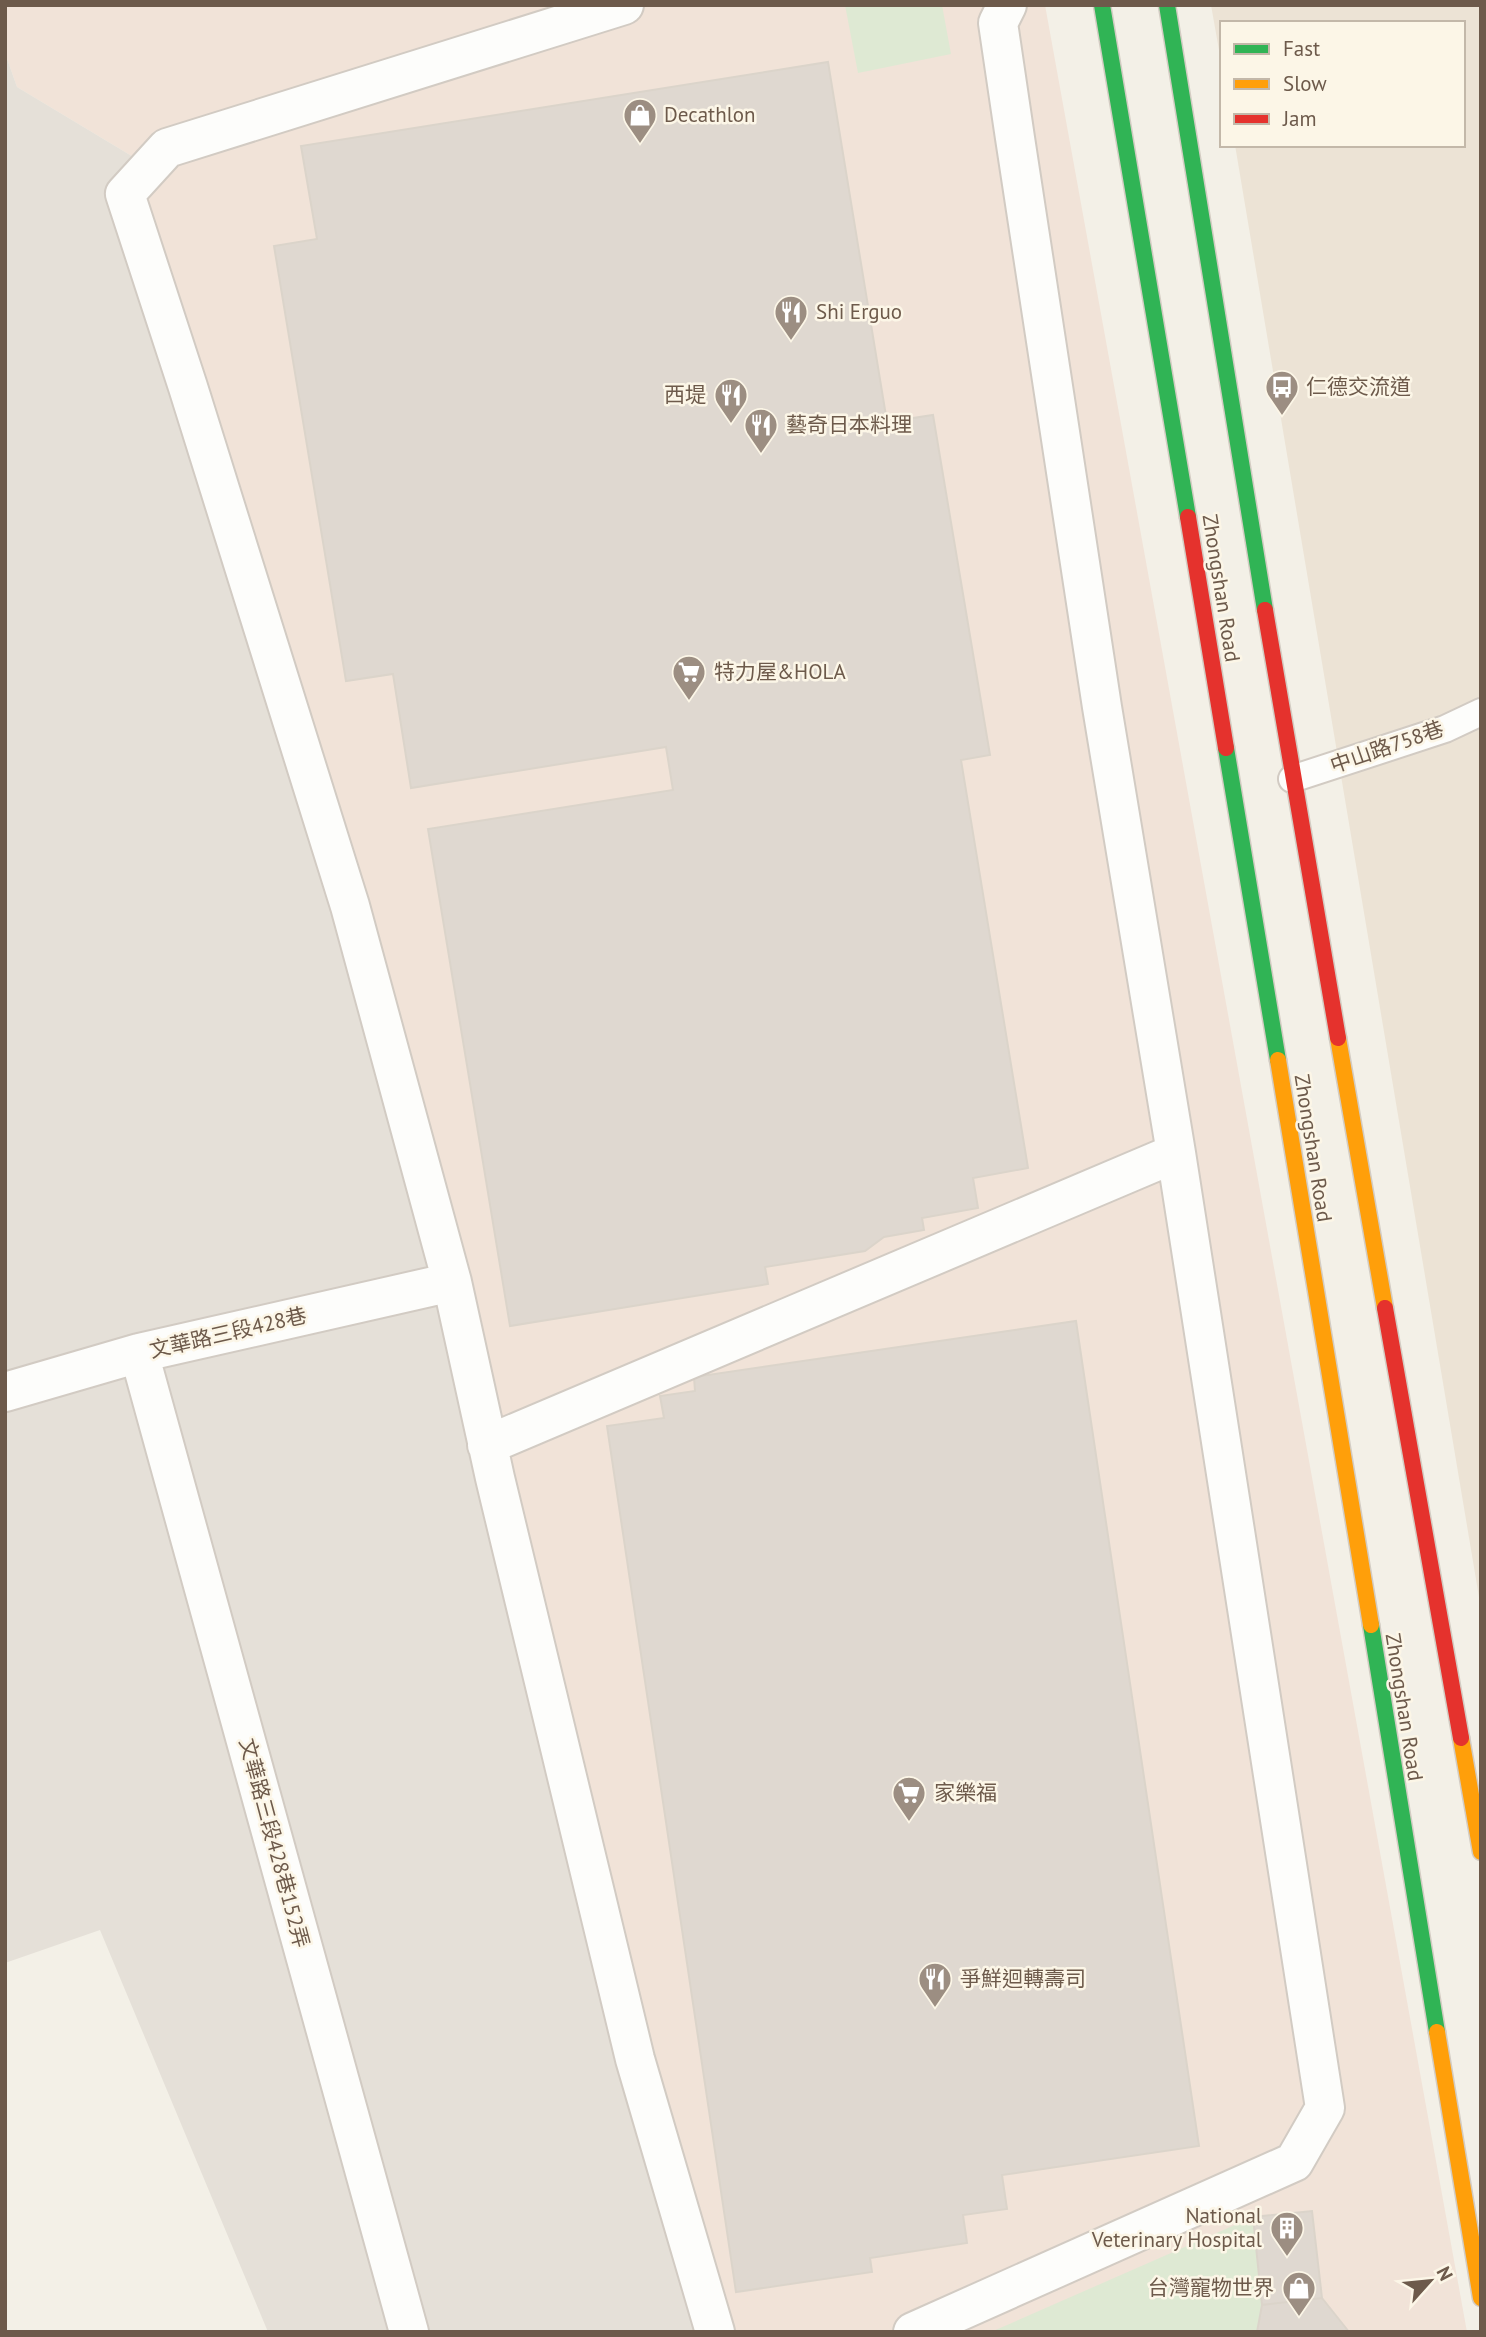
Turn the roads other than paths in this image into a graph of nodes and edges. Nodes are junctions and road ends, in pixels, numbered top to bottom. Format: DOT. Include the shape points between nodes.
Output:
graph roads {
  1 [pos="624,5"];
  2 [pos="1102,5"];
  3 [pos="1167,5"];
  4 [pos="999,11"];
  5 [pos="1481,712"];
  6 [pos="1292,779"];
  7 [pos="1176,1153"];
  8 [pos="452,1282"];
  9 [pos="139,1353"];
  10 [pos="5,1392"];
  11 [pos="487,1445"];
  12 [pos="1481,1852"];
  13 [pos="1481,2298"];
  14 [pos="410,2332"];
  15 [pos="715,2332"];
  16 [pos="913,2332"];
  1 -- 8 [label="street" via="167,148 125,194 350,906"];
  2 -- 13 [label="main road, Zhongshan Road"];
  3 -- 6 [label="main road, Zhongshan Road"];
  4 -- 7 [label="street" via="1102,707"];
  5 -- 6 [label="lane, 中山路758巷" via="1445,729"];
  6 -- 12 [label="main road, Zhongshan Road"];
  7 -- 11 [label="street"];
  7 -- 16 [label="street" via="1325,2108 1294,2162"];
  8 -- 9 [label="street, 文華路三段428巷"];
  8 -- 11 [label="street"];
  9 -- 10 [label="street, 文華路三段428巷"];
  9 -- 14 [label="street, 文華路三段428巷152弄"];
  11 -- 15 [label="street" via="635,2059"];
}
